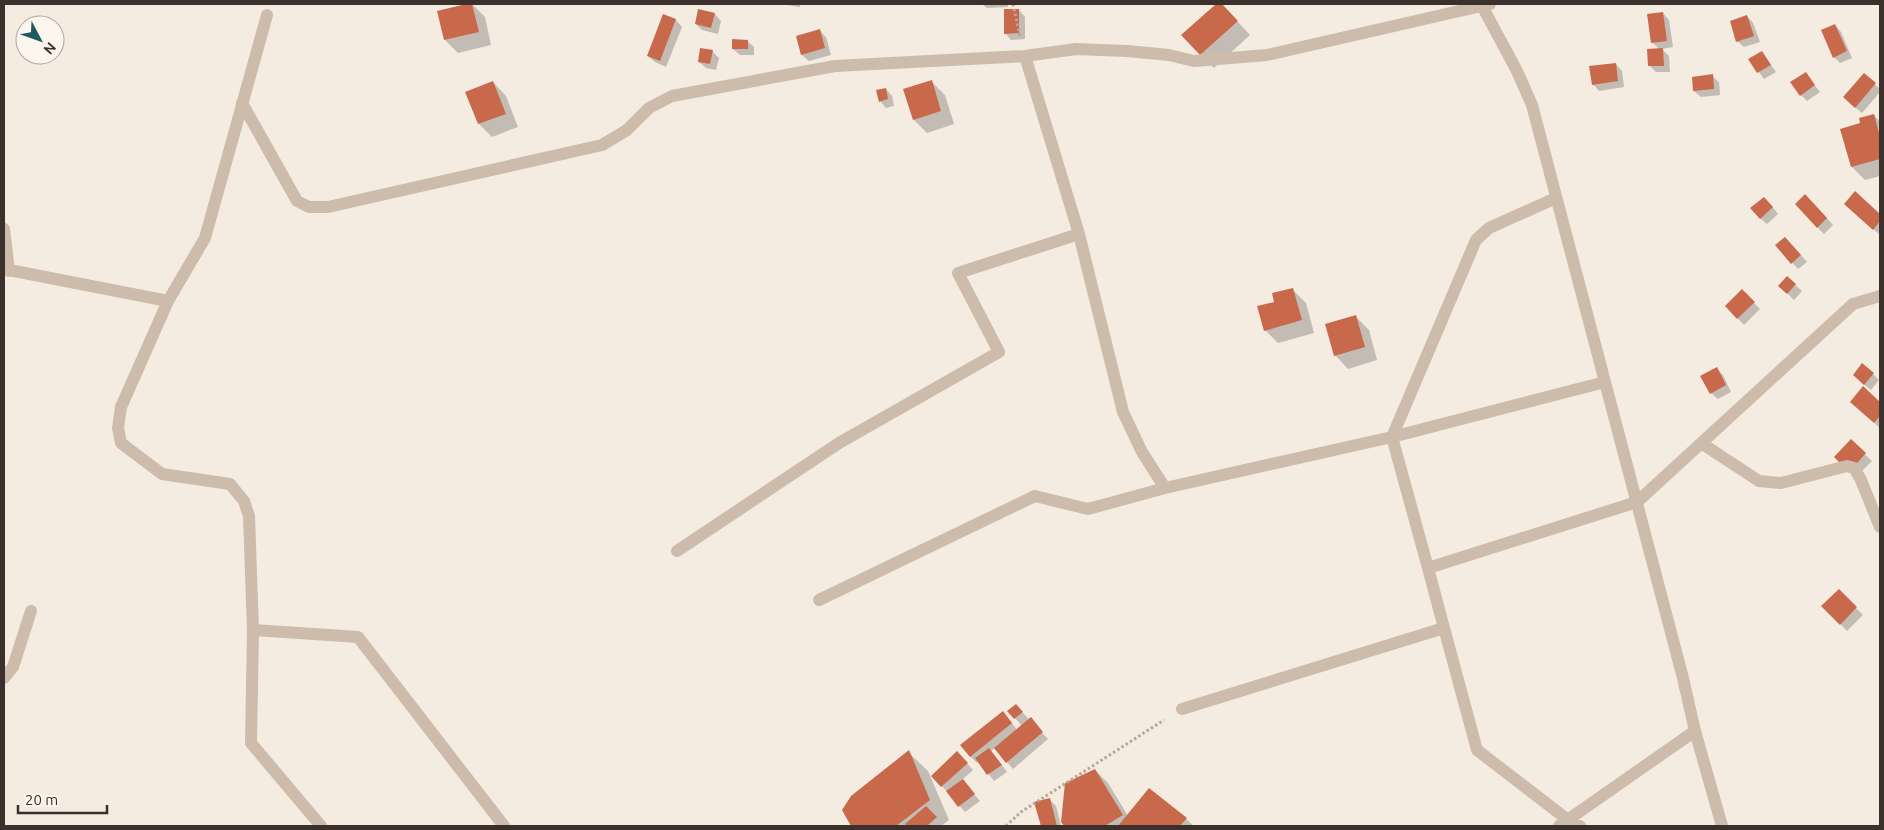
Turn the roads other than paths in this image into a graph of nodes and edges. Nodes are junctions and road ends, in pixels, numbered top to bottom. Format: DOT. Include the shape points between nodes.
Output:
graph roads {
  1 [pos="1484,4"];
  2 [pos="267,15"];
  3 [pos="1025,56"];
  4 [pos="242,103"];
  5 [pos="1556,198"];
  6 [pos="4,229"];
  7 [pos="1080,234"];
  8 [pos="6,270"];
  9 [pos="1880,296"];
  10 [pos="168,301"];
  11 [pos="1605,382"];
  12 [pos="1392,436"];
  13 [pos="1701,443"];
  14 [pos="1164,488"];
  15 [pos="1637,502"];
  16 [pos="1880,527"];
  17 [pos="677,551"];
  18 [pos="1428,568"];
  19 [pos="819,600"];
  20 [pos="31,611"];
  21 [pos="1444,628"];
  22 [pos="253,630"];
  23 [pos="4,678"];
  24 [pos="1182,709"];
  25 [pos="1695,731"];
  26 [pos="1563,823"];
  27 [pos="321,826"];
  28 [pos="504,826"];
  29 [pos="1580,826"];
  30 [pos="1722,826"];
  1 -- 3 [label="street" via="1267,55 1194,61 1169,55 1076,49"];
  1 -- 5 [label="street" via="1532,106"];
  2 -- 4 [label="street"];
  3 -- 4 [label="street" via="835,66 672,96 649,108 627,130 602,145 328,208 309,207 297,201"];
  3 -- 7 [label="street"];
  4 -- 10 [label="street" via="205,238"];
  5 -- 11 [label="street"];
  5 -- 12 [label="street" via="1489,228 1476,240"];
  6 -- 8 [label="street"];
  7 -- 14 [label="street" via="1123,412"];
  7 -- 17 [label="street" via="958,273 999,352 839,443"];
  8 -- 10 [label="street"];
  9 -- 13 [label="street" via="1853,304"];
  10 -- 22 [label="street" via="121,407 118,428 121,443 162,474 230,484 244,501 249,516"];
  11 -- 12 [label="street"];
  11 -- 15 [label="street"];
  12 -- 14 [label="street"];
  12 -- 18 [label="street"];
  13 -- 15 [label="street"];
  13 -- 16 [label="street" via="1758,482 1781,483 1847,466 1854,468"];
  14 -- 19 [label="street" via="1088,509 1035,496"];
  15 -- 18 [label="street"];
  15 -- 25 [label="street"];
  18 -- 21 [label="street"];
  20 -- 23 [label="street" via="13,667"];
  21 -- 24 [label="street"];
  21 -- 26 [label="street" via="1477,750"];
  22 -- 27 [label="street" via="251,743"];
  22 -- 28 [label="street" via="358,637"];
  25 -- 26 [label="street"];
  25 -- 30 [label="street"];
  26 -- 29 [label="street"];
}
